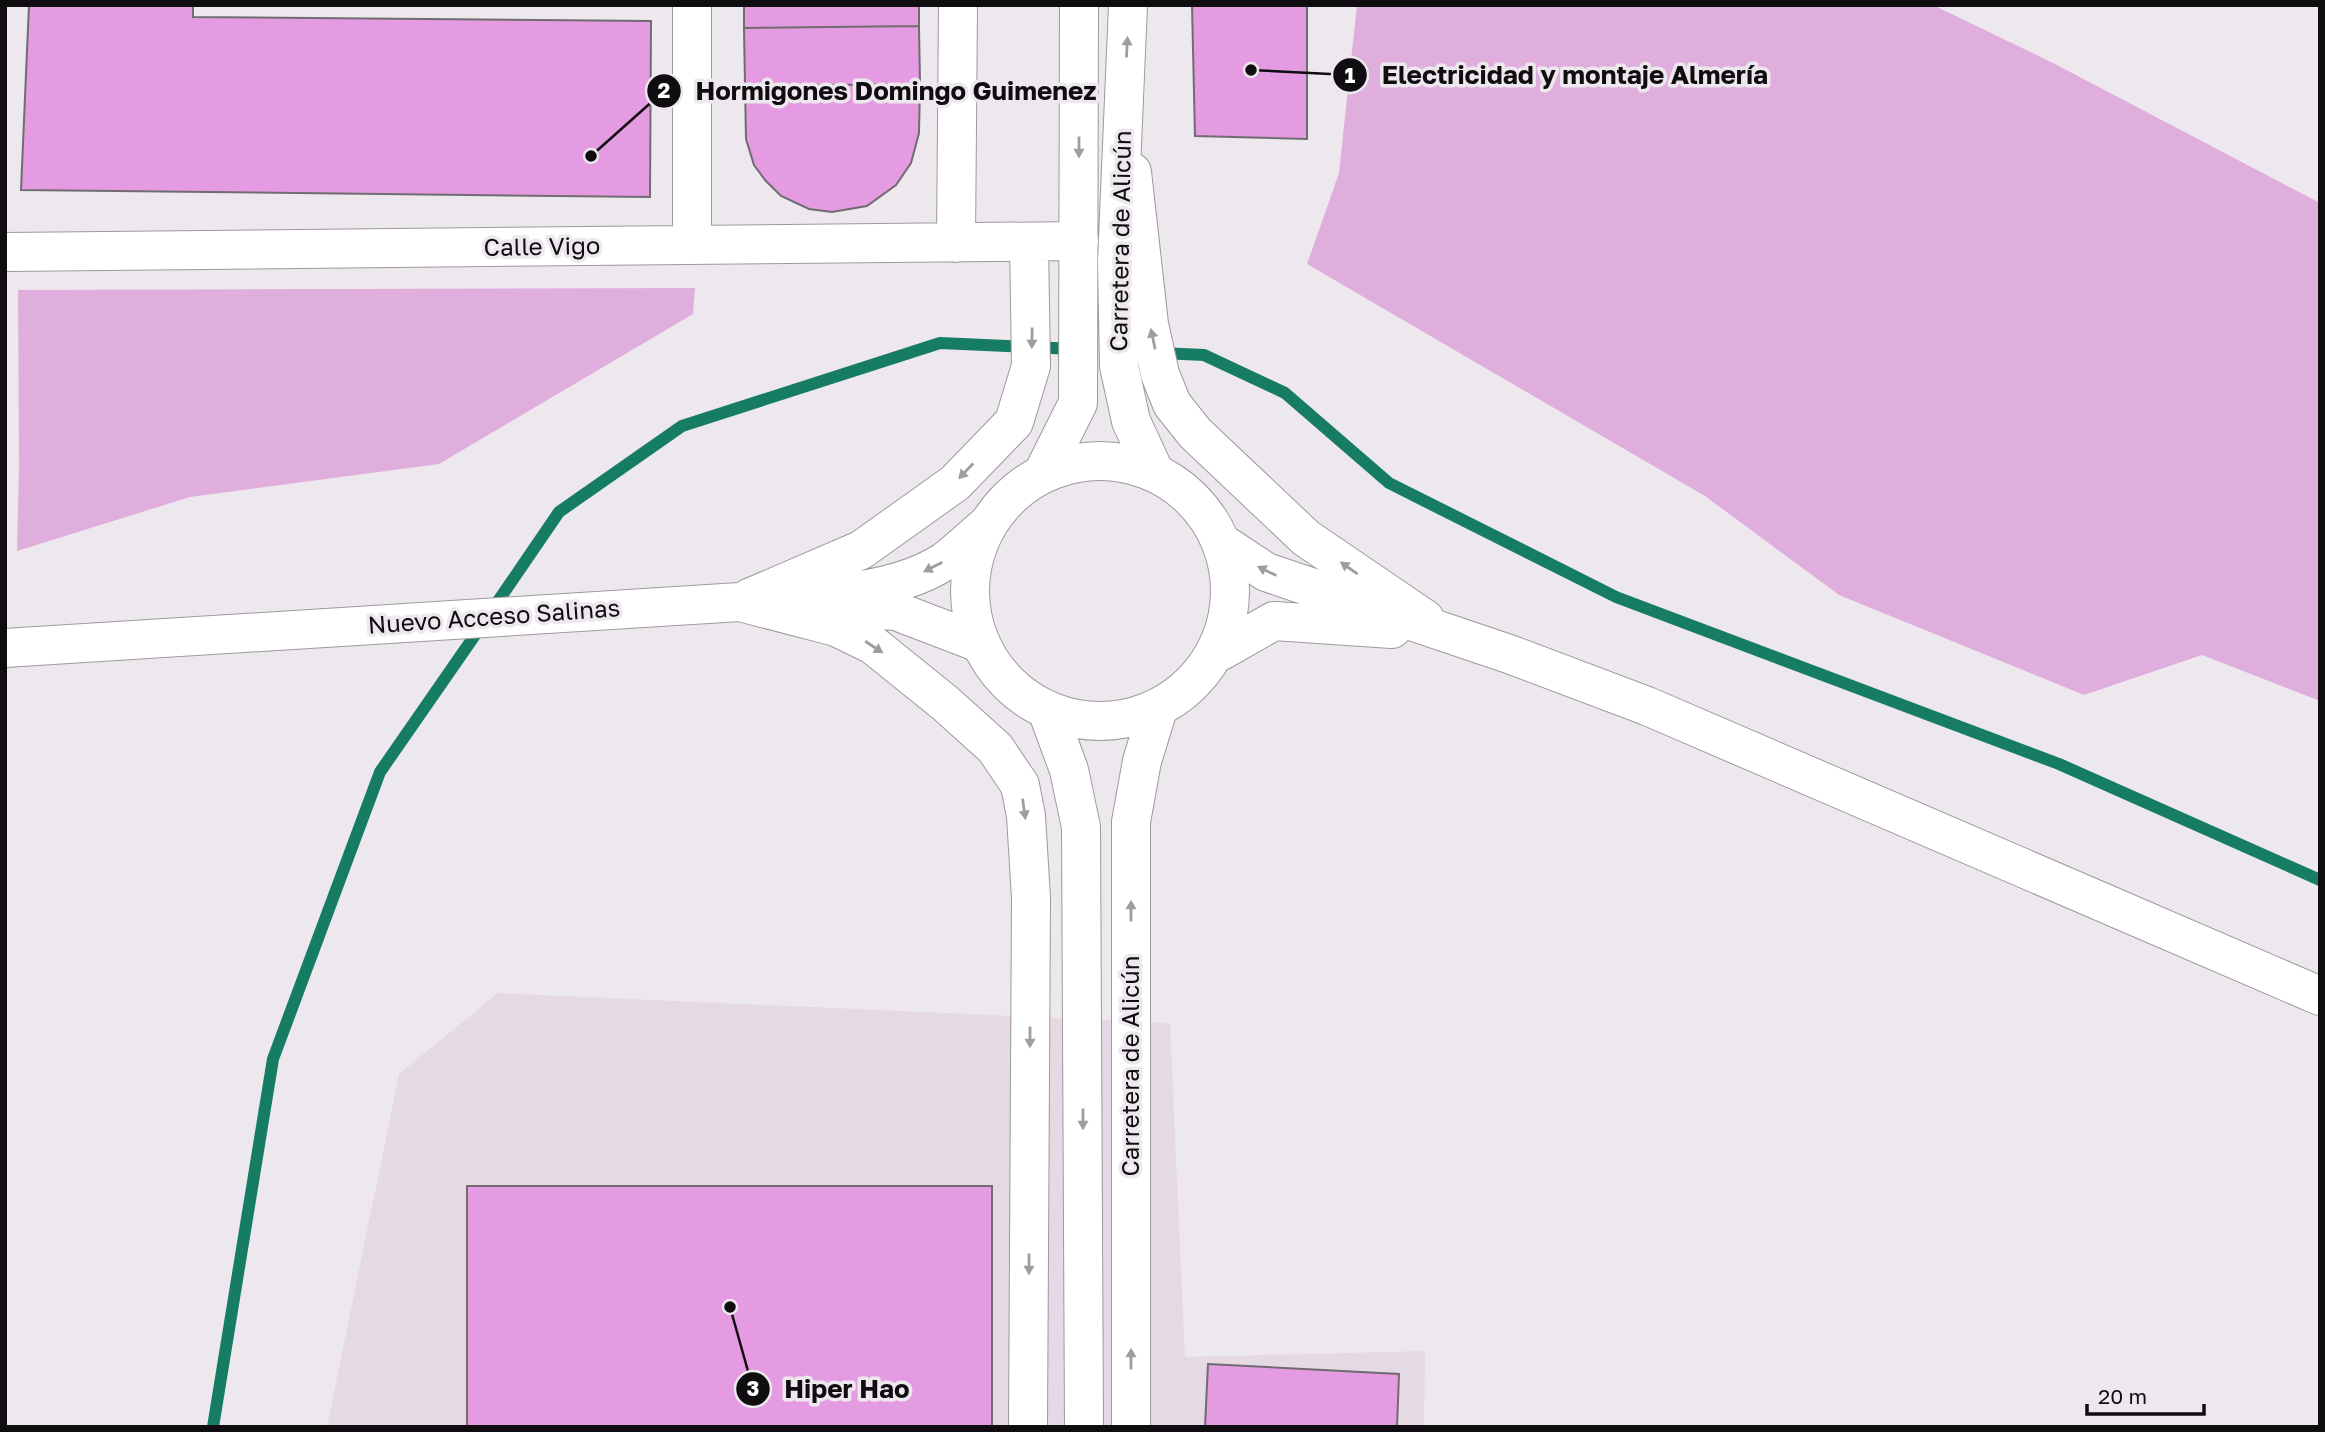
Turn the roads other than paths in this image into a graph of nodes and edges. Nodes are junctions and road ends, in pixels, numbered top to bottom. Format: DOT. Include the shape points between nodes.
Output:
graph roads {
  1 [pos="692,5"];
  2 [pos="958,5"];
  3 [pos="1079,5"];
  4 [pos="1128,5"];
  5 [pos="956,243"];
  6 [pos="692,245"];
  7 [pos="5,252"];
  8 [pos="1079,255"];
  9 [pos="1030,256"];
  10 [pos="1130,263"];
  11 [pos="1045,468"];
  12 [pos="1154,471"];
  13 [pos="987,525"];
  14 [pos="1222,542"];
  15 [pos="740,602"];
  16 [pos="1447,633"];
  17 [pos="977,642"];
  18 [pos="5,648"];
  19 [pos="1221,651"];
  20 [pos="1158,709"];
  21 [pos="1048,713"];
  22 [pos="2320,996"];
  23 [pos="1028,1427"];
  24 [pos="1084,1427"];
  25 [pos="1131,1427"];
  1 -- 6 [label="street"];
  2 -- 5 [label="street"];
  3 -- 8 [label="street, Carretera de Alicún, one-way"];
  10 -- 4 [label="street, Carretera de Alicún, one-way" via="1124,104"];
  5 -- 6 [label="street, Calle Vigo"];
  5 -- 9 [label="street, Calle Vigo"];
  6 -- 7 [label="street, Calle Vigo"];
  8 -- 9 [label="street, Calle Vigo"];
  8 -- 11 [label="street, Carretera de Alicún" via="1078,403"];
  9 -- 15 [label="street, one-way" via="1031,366 1014,422 955,483 861,550"];
  10 -- 12 [label="street, Carretera de Alicún" via="1119,366 1131,421"];
  16 -- 10 [label="street, one-way" via="1306,538 1195,433 1172,404 1160,374"];
  11 -- 12 [label="street" via="1114,461"];
  11 -- 13 [label="street" via="1015,489"];
  12 -- 14 [label="street" via="1191,502"];
  13 -- 15 [label="street, one-way" via="944,561 872,590"];
  13 -- 17 [label="street" via="972,560 969,592"];
  16 -- 14 [label="street, one-way" via="1266,572"];
  14 -- 19 [label="street" via="1232,593"];
  15 -- 17 [label="street, Nuevo Acceso Salinas" via="896,611"];
  15 -- 18 [label="street, Nuevo Acceso Salinas"];
  15 -- 23 [label="street, one-way" via="836,627 873,645 995,748 1020,785 1031,898"];
  16 -- 19 [label="street" via="1274,621"];
  16 -- 22 [label="street" via="1647,706"];
  17 -- 21 [label="street" via="998,675"];
  19 -- 20 [label="street" via="1189,692"];
  20 -- 21 [label="street" via="1106,721"];
  25 -- 20 [label="street, Carretera de Alicún, one-way" via="1131,822"];
  21 -- 24 [label="street, Carretera de Alicún, one-way" via="1069,770 1081,827"];
}
